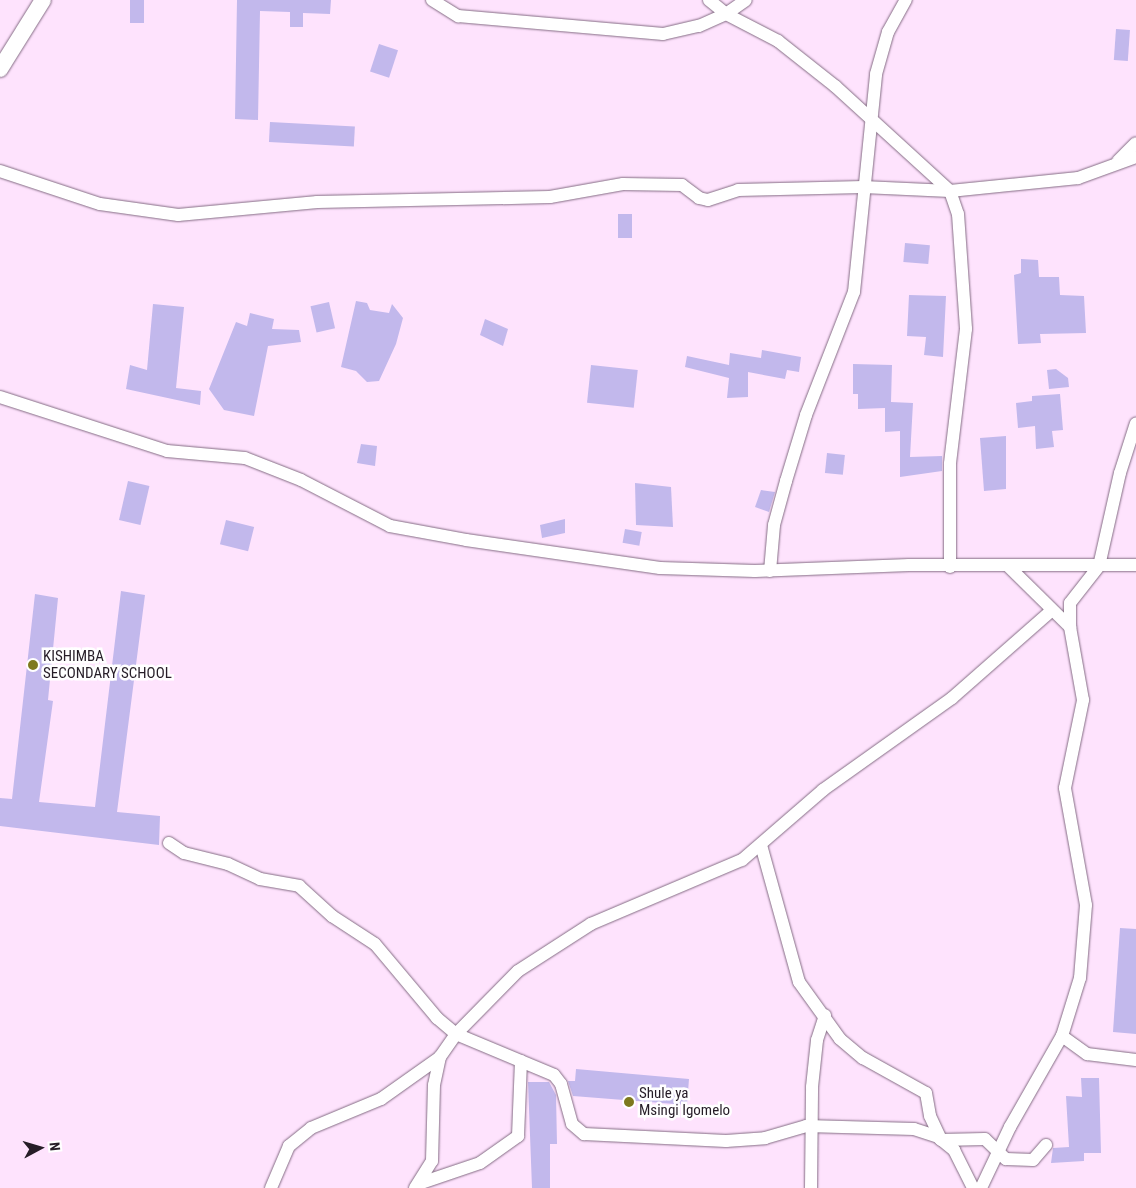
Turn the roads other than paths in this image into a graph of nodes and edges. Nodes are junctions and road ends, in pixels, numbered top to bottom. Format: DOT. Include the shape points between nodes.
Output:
graph roads {
  1 [pos="43,0"];
  2 [pos="432,0"];
  3 [pos="708,0"];
  4 [pos="746,0"];
  5 [pos="906,0"];
  6 [pos="726,14"];
  7 [pos="0,69"];
  8 [pos="872,122"];
  9 [pos="1136,144"];
  10 [pos="1136,156"];
  11 [pos="1116,162"];
  12 [pos="0,171"];
  13 [pos="863,187"];
  14 [pos="950,191"];
  15 [pos="0,397"];
  16 [pos="1136,422"];
  17 [pos="1136,565"];
  18 [pos="1099,566"];
  19 [pos="950,567"];
  20 [pos="1009,567"];
  21 [pos="770,571"];
  22 [pos="1052,610"];
  23 [pos="1070,627"];
  24 [pos="170,843"];
  25 [pos="761,845"];
  26 [pos="825,1016"];
  27 [pos="456,1034"];
  28 [pos="1062,1036"];
  29 [pos="440,1057"];
  30 [pos="1136,1060"];
  31 [pos="521,1061"];
  32 [pos="811,1126"];
  33 [pos="941,1140"];
  34 [pos="1046,1144"];
  35 [pos="998,1151"];
  36 [pos="418,1186"];
  37 [pos="271,1188"];
  38 [pos="811,1188"];
  39 [pos="973,1188"];
  40 [pos="981,1188"];
  1 -- 7 [label="street"];
  2 -- 6 [label="street" via="458,16 632,34 682,32"];
  3 -- 6 [label="street"];
  4 -- 6 [label="street"];
  5 -- 8 [label="street" via="888,32 879,58"];
  6 -- 8 [label="street" via="778,41 835,86"];
  8 -- 13 [label="street"];
  8 -- 14 [label="street"];
  9 -- 11 [label="street"];
  10 -- 11 [label="street"];
  11 -- 14 [label="street" via="1078,178"];
  12 -- 13 [label="street" via="100,204 162,215 317,202 550,197 623,184 682,185 699,198 708,200 738,190"];
  13 -- 14 [label="street"];
  13 -- 21 [label="street" via="854,292 806,415 786,481 774,525"];
  14 -- 19 [label="street" via="958,214 966,329 950,464"];
  15 -- 21 [label="street" via="167,451 245,458 301,480 390,526 415,532 660,568"];
  16 -- 18 [label="street" via="1120,473"];
  17 -- 18 [label="street"];
  18 -- 20 [label="street"];
  18 -- 23 [label="street" via="1070,603"];
  19 -- 20 [label="street"];
  19 -- 21 [label="street" via="889,565"];
  20 -- 22 [label="street"];
  22 -- 23 [label="street"];
  22 -- 25 [label="street" via="952,698 836,780"];
  23 -- 28 [label="street" via="1084,700 1065,788 1086,914 1080,978"];
  24 -- 27 [label="street" via="184,853 228,864 260,879 299,886 332,916 375,944 406,984"];
  25 -- 26 [label="street" via="799,982"];
  25 -- 27 [label="street" via="730,867 591,924 530,962"];
  26 -- 32 [label="street" via="817,1040"];
  26 -- 33 [label="street" via="840,1039 863,1058 926,1093 930,1116"];
  27 -- 29 [label="street"];
  27 -- 31 [label="street"];
  28 -- 30 [label="street" via="1087,1054"];
  28 -- 35 [label="street"];
  29 -- 36 [label="street" via="434,1085 435,1145"];
  29 -- 37 [label="street" via="381,1099 311,1128 289,1146"];
  31 -- 32 [label="street" via="554,1075 561,1084 572,1124 584,1134 726,1141 765,1138"];
  31 -- 36 [label="street" via="518,1136 480,1163"];
  32 -- 33 [label="street" via="914,1129"];
  32 -- 38 [label="street"];
  33 -- 35 [label="street" via="985,1139"];
  33 -- 39 [label="street" via="960,1160"];
  34 -- 35 [label="street" via="1033,1160 1006,1159"];
  35 -- 40 [label="street"];
}
